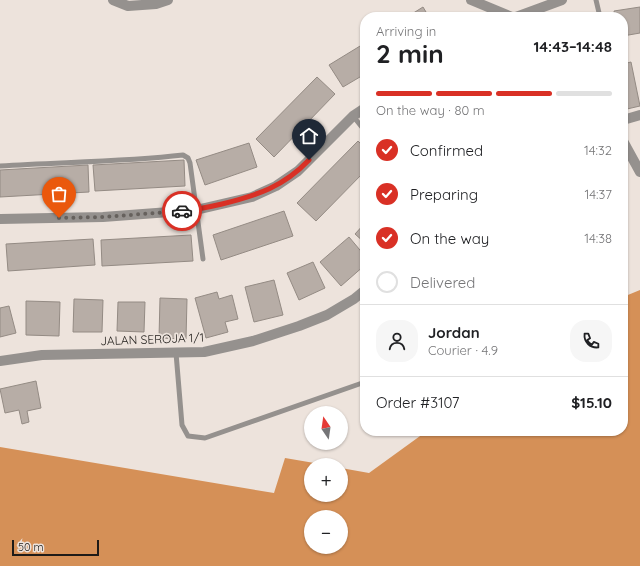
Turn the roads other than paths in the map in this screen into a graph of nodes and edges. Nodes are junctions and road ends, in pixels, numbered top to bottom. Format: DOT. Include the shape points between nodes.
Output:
graph roads {
  1 [pos="113,0"];
  2 [pos="168,0"];
  3 [pos="471,0"];
  4 [pos="562,0"];
  5 [pos="596,0"];
  6 [pos="500,12"];
  7 [pos="530,12"];
  8 [pos="599,12"];
  9 [pos="360,111"];
  10 [pos="640,115"];
  11 [pos="353,116"];
  12 [pos="628,119"];
  13 [pos="360,125"];
  14 [pos="628,151"];
  15 [pos="0,166"];
  16 [pos="640,172"];
  17 [pos="196,210"];
  18 [pos="0,219"];
  19 [pos="204,259"];
  20 [pos="360,294"];
  21 [pos="176,352"];
  22 [pos="0,361"];
  23 [pos="360,384"];
  1 -- 2 [label="street" via="128,6 156,4"];
  3 -- 6 [label="street"];
  4 -- 7 [label="street"];
  5 -- 8 [label="lane"];
  9 -- 11 [label="street"];
  10 -- 12 [label="street"];
  11 -- 13 [label="lane"];
  11 -- 17 [label="street" via="298,171 276,186 252,197"];
  14 -- 16 [label="street"];
  15 -- 17 [label="lane" via="183,156 188,158 190,163"];
  17 -- 18 [label="street" via="103,217"];
  17 -- 19 [label="lane"];
  20 -- 21 [label="street, JALAN SEROJA 1/1" via="328,315 252,341 204,352"];
  21 -- 22 [label="street, JALAN SEROJA 1/1" via="42,355"];
  21 -- 23 [label="lane" via="182,425 188,436 206,438"];
}
